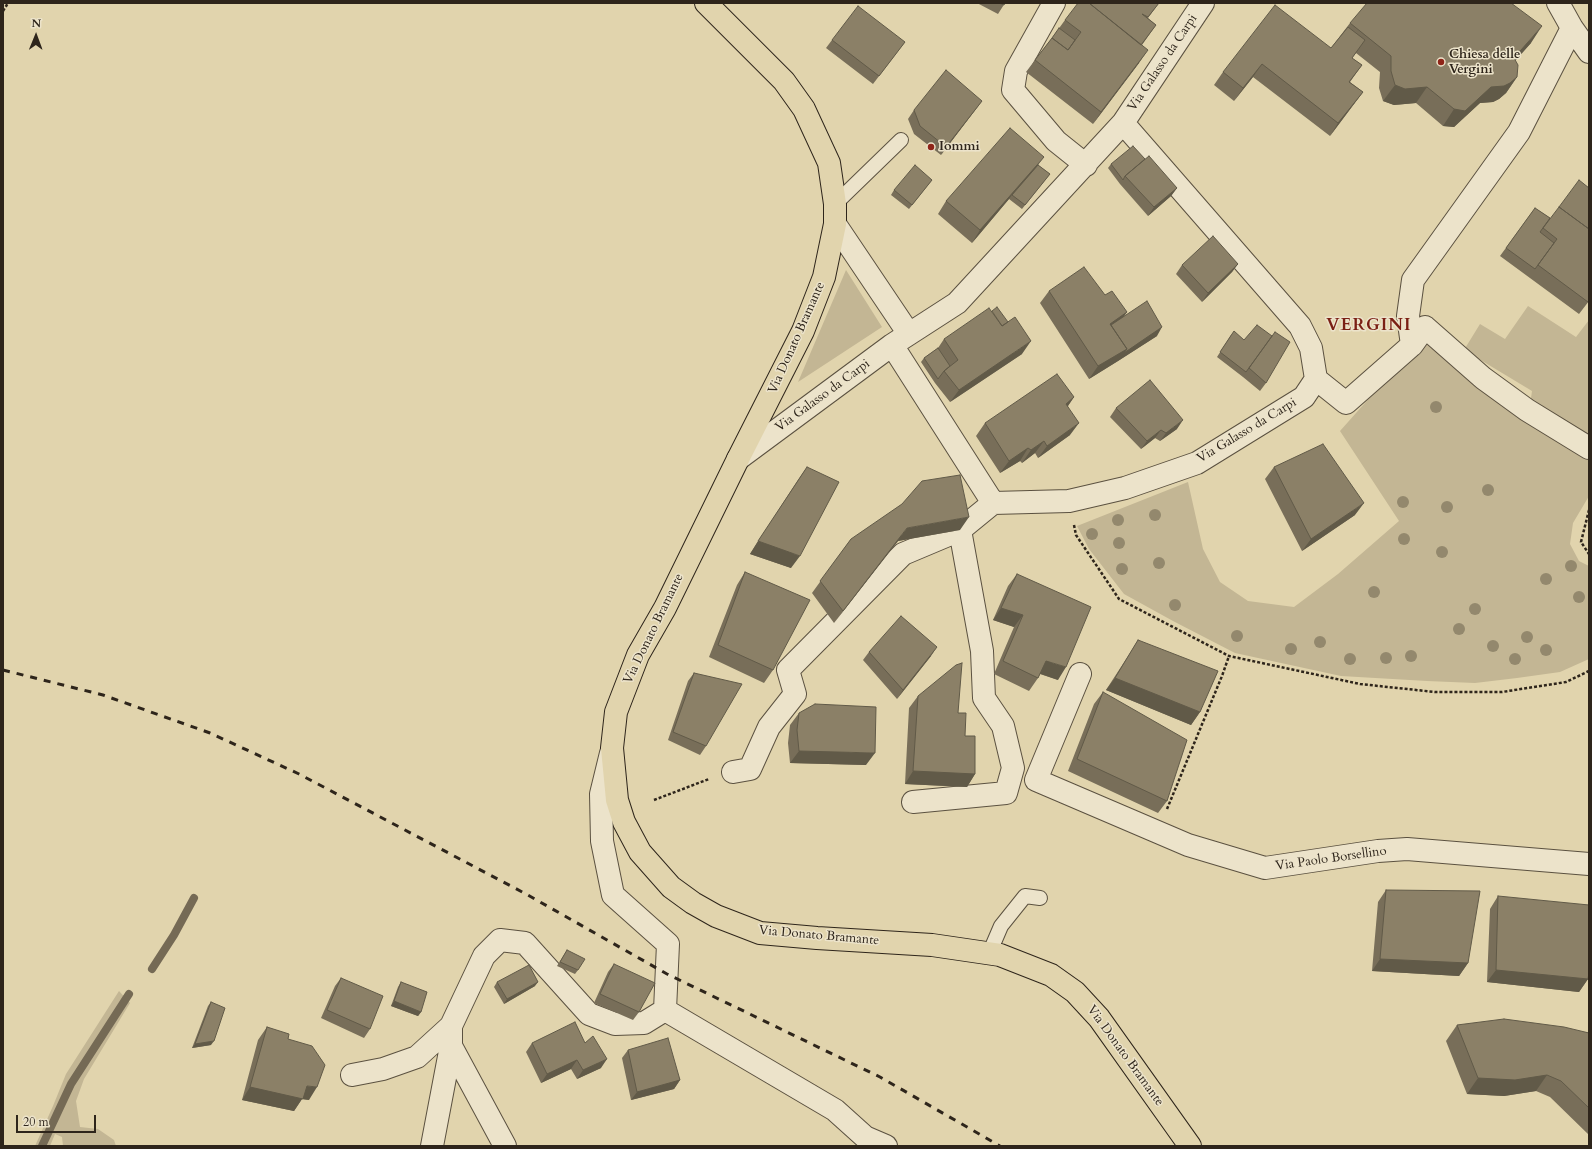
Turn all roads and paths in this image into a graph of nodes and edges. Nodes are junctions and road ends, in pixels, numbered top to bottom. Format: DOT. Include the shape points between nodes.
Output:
graph roads {
  1 [pos="8,3"];
  2 [pos="706,3"];
  3 [pos="1054,3"];
  4 [pos="1203,3"];
  5 [pos="1558,3"];
  6 [pos="3,11"];
  7 [pos="1572,28"];
  8 [pos="1589,52"];
  9 [pos="1123,123"];
  10 [pos="901,140"];
  11 [pos="1086,165"];
  12 [pos="835,214"];
  13 [pos="900,340"];
  14 [pos="1412,345"];
  15 [pos="1316,379"];
  16 [pos="1589,448"];
  17 [pos="738,459"];
  18 [pos="1069,501"];
  19 [pos="993,503"];
  20 [pos="1589,510"];
  21 [pos="960,530"];
  22 [pos="1589,554"];
  23 [pos="1229,656"];
  24 [pos="1589,671"];
  25 [pos="1080,674"];
  26 [pos="612,748"];
  27 [pos="733,772"];
  28 [pos="654,800"];
  29 [pos="913,802"];
  30 [pos="1166,812"];
  31 [pos="1589,864"];
  32 [pos="1040,898"];
  33 [pos="989,954"];
  34 [pos="665,1010"];
  35 [pos="451,1036"];
  36 [pos="352,1075"];
  37 [pos="432,1146"];
  38 [pos="505,1146"];
  39 [pos="886,1146"];
  40 [pos="1190,1146"];
  1 -- 6 [label="path"];
  2 -- 12 [label="main road, Via Donato Bramante" via="784,81 804,109 828,163"];
  3 -- 11 [label="street" via="1016,71 1013,90 1056,141"];
  4 -- 9 [label="street, Via Galasso da Carpi"];
  5 -- 7 [label="street"];
  7 -- 8 [label="street"];
  7 -- 14 [label="street" via="1519,132 1414,280 1408,316"];
  9 -- 11 [label="street, Via Galasso da Carpi"];
  9 -- 15 [label="street, Via Galasso da Carpi" via="1300,326 1311,348"];
  10 -- 12 [label="lane"];
  11 -- 13 [label="street, Via Galasso da Carpi" via="957,303"];
  12 -- 13 [label="street"];
  12 -- 17 [label="main road, Via Donato Bramante" via="824,277 802,331"];
  13 -- 17 [label="street, Via Galasso da Carpi"];
  13 -- 19 [label="street"];
  14 -- 15 [label="street" via="1346,403"];
  14 -- 16 [label="street" via="1425,327 1483,378 1527,410"];
  15 -- 18 [label="street, Via Galasso da Carpi" via="1304,396 1197,463 1125,488"];
  17 -- 26 [label="main road, Via Donato Bramante" via="665,608 638,655 616,712"];
  18 -- 19 [label="street, Via Galasso da Carpi"];
  18 -- 23 [label="path" via="1076,535 1119,598"];
  19 -- 21 [label="street"];
  20 -- 22 [label="path" via="1581,542"];
  21 -- 27 [label="street" via="903,554 788,670 795,694 769,727 750,769"];
  21 -- 29 [label="street" via="982,651 984,698 1003,726 1013,768 1006,793"];
  23 -- 24 [label="path" via="1360,684 1435,692 1502,692 1566,682"];
  23 -- 30 [label="path"];
  25 -- 31 [label="street, Via Paolo Borsellino" via="1036,780 1188,845 1265,868 1408,849"];
  26 -- 33 [label="main road, Via Donato Bramante" via="617,800 624,822 640,852 671,887 716,916 760,933 932,945"];
  26 -- 34 [label="street" via="601,794 602,841 613,895 668,944"];
  27 -- 28 [label="path"];
  32 -- 33 [label="lane" via="1026,896 1001,926"];
  33 -- 40 [label="main road, Via Donato Bramante" via="1000,955 1051,975 1075,992 1099,1018"];
  34 -- 35 [label="street" via="644,1022 615,1024 589,1014 525,943 500,940 484,956"];
  34 -- 39 [label="street" via="835,1110 865,1137"];
  35 -- 36 [label="street" via="417,1057 383,1069"];
  35 -- 37 [label="street"];
  35 -- 38 [label="street"];
}
